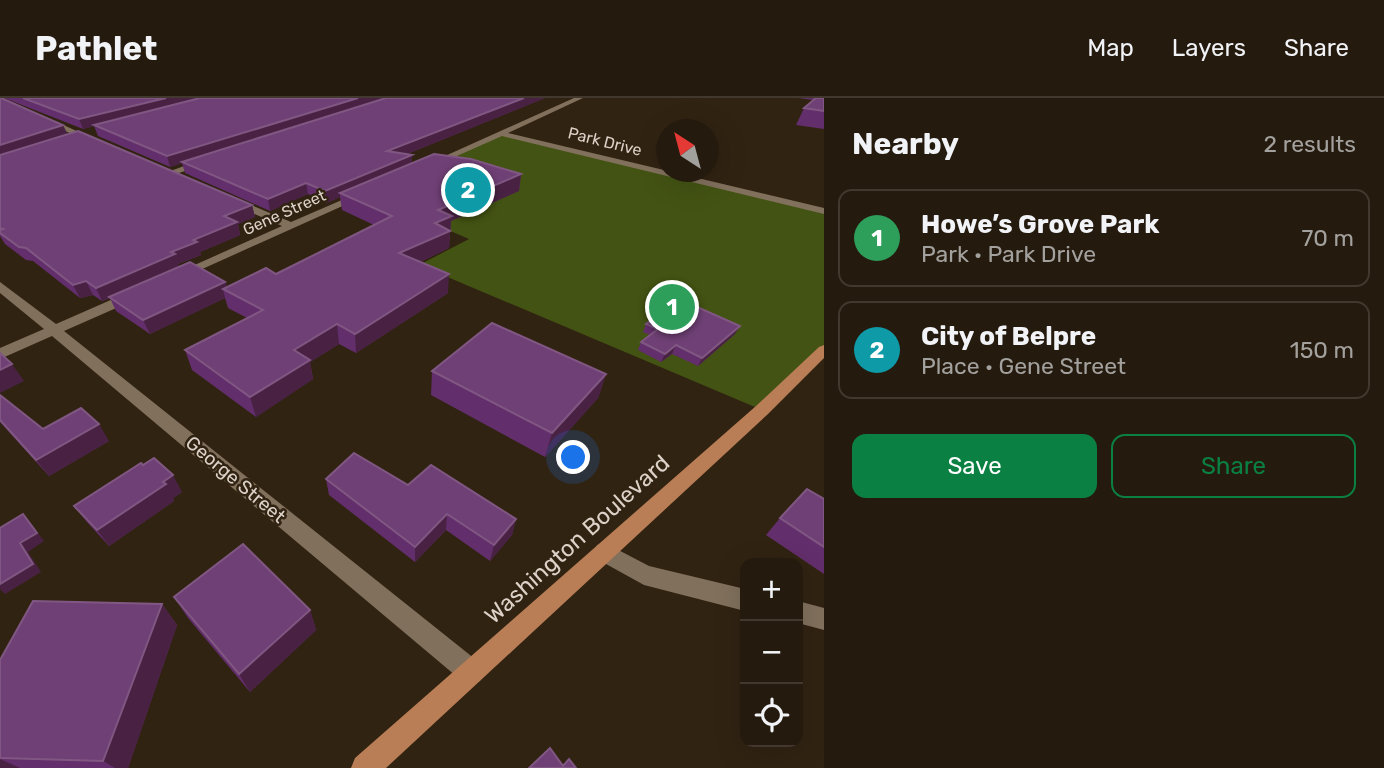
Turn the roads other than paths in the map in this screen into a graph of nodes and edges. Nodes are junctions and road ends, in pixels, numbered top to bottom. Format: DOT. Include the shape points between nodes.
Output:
graph roads {
  1 [pos="580,98"];
  2 [pos="0,99"];
  3 [pos="100,129"];
  4 [pos="500,133"];
  5 [pos="82,135"];
  6 [pos="71,139"];
  7 [pos="111,147"];
  8 [pos="216,158"];
  9 [pos="155,166"];
  10 [pos="418,170"];
  11 [pos="170,173"];
  12 [pos="181,178"];
  13 [pos="369,192"];
  14 [pos="223,197"];
  15 [pos="824,211"];
  16 [pos="291,226"];
  17 [pos="169,279"];
  18 [pos="0,286"];
  19 [pos="146,290"];
  20 [pos="55,330"];
  21 [pos="824,350"];
  22 [pos="0,354"];
  23 [pos="605,552"];
  24 [pos="740,599"];
  25 [pos="803,613"];
  26 [pos="824,619"];
  27 [pos="471,672"];
  28 [pos="365,768"];
  1 -- 4 [label="street"];
  2 -- 5 [label="street"];
  3 -- 5 [label="street"];
  4 -- 10 [label="street"];
  4 -- 15 [label="street, Park Drive"];
  5 -- 6 [label="street"];
  5 -- 7 [label="street"];
  8 -- 11 [label="street"];
  9 -- 11 [label="street"];
  11 -- 12 [label="street"];
  13 -- 16 [label="street, Gene Street"];
  14 -- 16 [label="street"];
  16 -- 17 [label="street, Gene Street"];
  18 -- 20 [label="street, George Street"];
  19 -- 20 [label="street"];
  20 -- 22 [label="street"];
  20 -- 27 [label="street, George Street"];
  21 -- 23 [label="main road, Washington Boulevard"];
  23 -- 24 [label="street" via="644,575"];
  23 -- 27 [label="main road, Washington Boulevard"];
  25 -- 26 [label="street"];
  27 -- 28 [label="main road, Washington Boulevard"];
}
